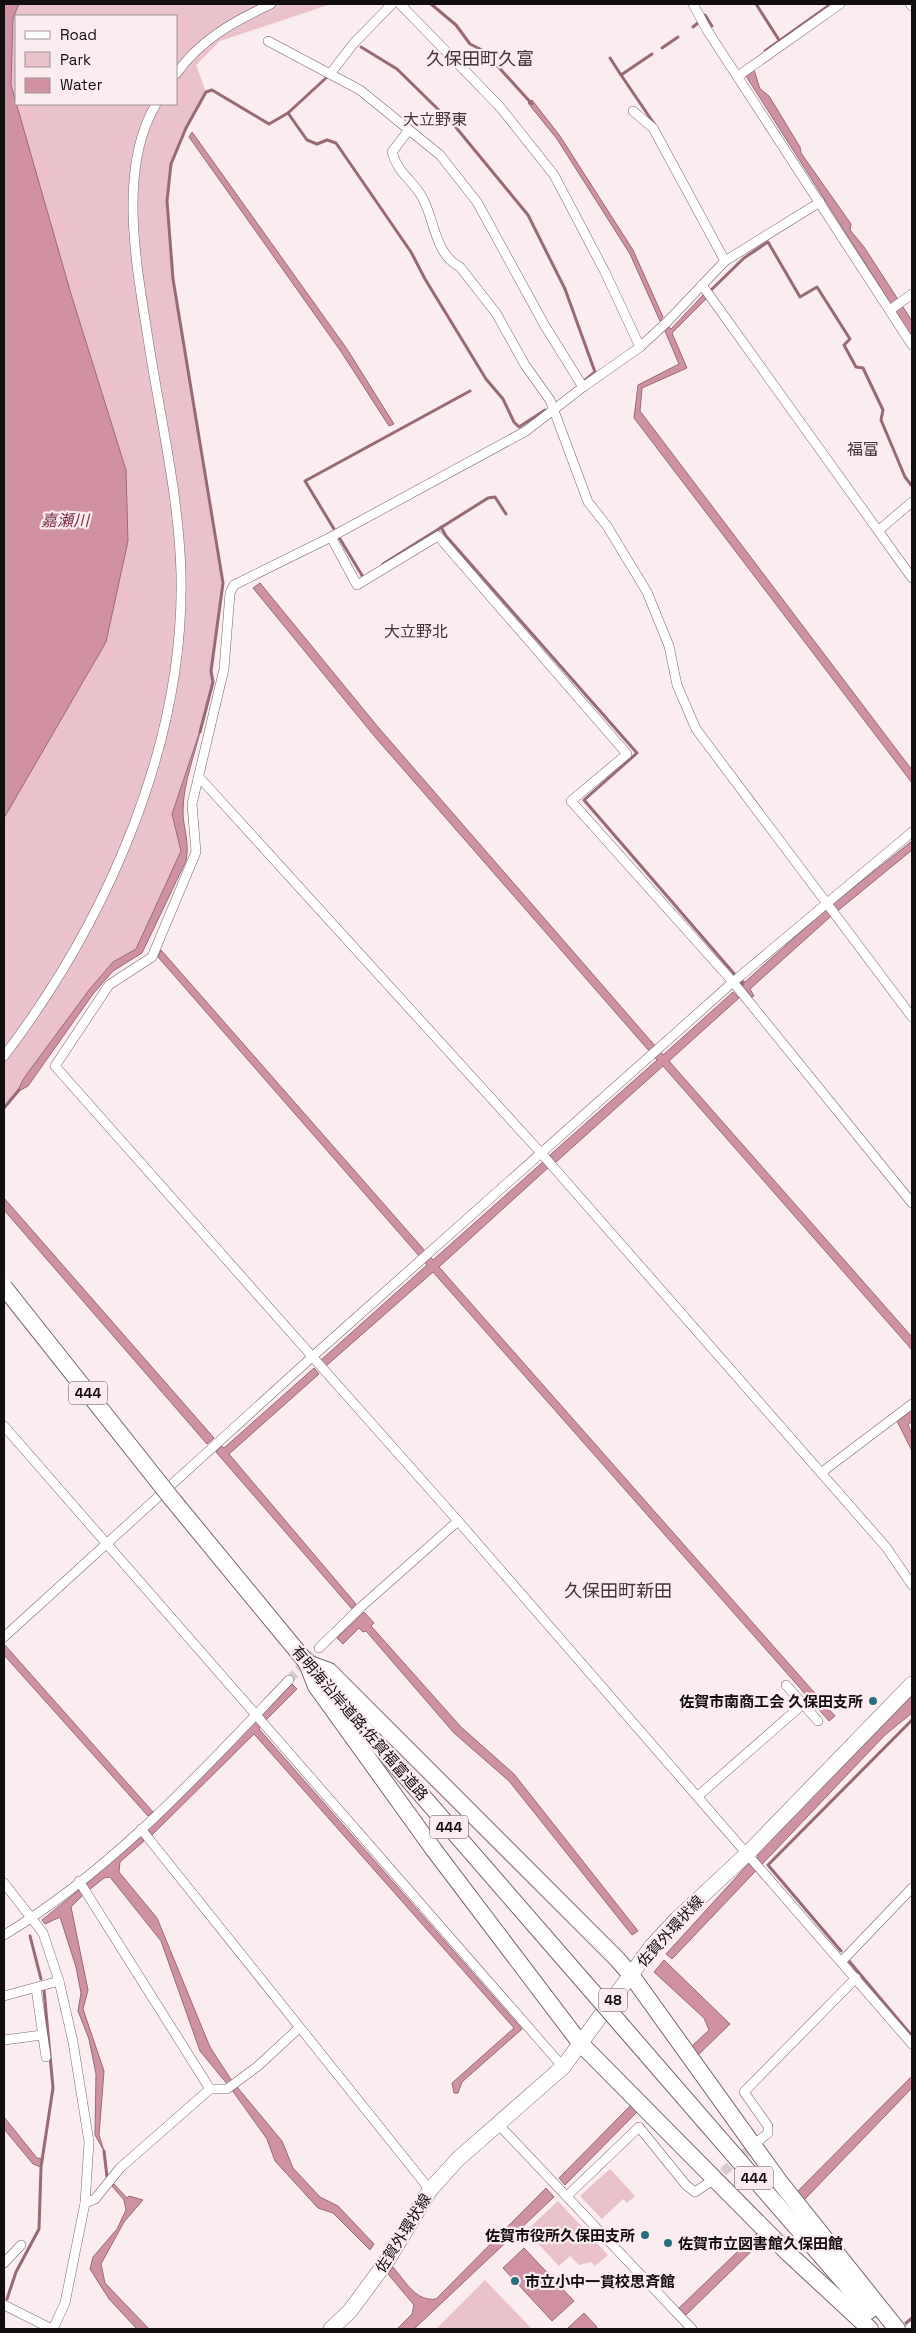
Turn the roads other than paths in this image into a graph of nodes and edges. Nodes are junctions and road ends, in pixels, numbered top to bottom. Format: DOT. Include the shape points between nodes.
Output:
graph roads {
  1 [pos="271,4"];
  2 [pos="392,4"];
  3 [pos="400,4"];
  4 [pos="693,4"];
  5 [pos="840,4"];
  6 [pos="268,41"];
  7 [pos="178,72"];
  8 [pos="742,72"];
  9 [pos="330,74"];
  10 [pos="156,105"];
  11 [pos="633,111"];
  12 [pos="408,131"];
  13 [pos="820,202"];
  14 [pos="725,261"];
  15 [pos="706,290"];
  16 [pos="912,294"];
  17 [pos="890,310"];
  18 [pos="912,345"];
  19 [pos="640,347"];
  20 [pos="580,383"];
  21 [pos="554,411"];
  22 [pos="912,502"];
  23 [pos="878,530"];
  24 [pos="334,534"];
  25 [pos="912,578"];
  26 [pos="199,776"];
  27 [pos="912,832"];
  28 [pos="827,902"];
  29 [pos="735,985"];
  30 [pos="912,1017"];
  31 [pos="4,1056"];
  32 [pos="543,1154"];
  33 [pos="912,1203"];
  34 [pos="4,1287"];
  35 [pos="314,1359"];
  36 [pos="912,1404"];
  37 [pos="4,1426"];
  38 [pos="822,1472"];
  39 [pos="458,1521"];
  40 [pos="107,1542"];
  41 [pos="912,1585"];
  42 [pos="4,1637"];
  43 [pos="319,1648"];
  44 [pos="307,1663"];
  45 [pos="289,1680"];
  46 [pos="912,1684"];
  47 [pos="786,1685"];
  48 [pos="803,1704"];
  49 [pos="255,1715"];
  50 [pos="818,1721"];
  51 [pos="698,1796"];
  52 [pos="142,1828"];
  53 [pos="750,1855"];
  54 [pos="79,1881"];
  55 [pos="4,1883"];
  56 [pos="912,1888"];
  57 [pos="33,1918"];
  58 [pos="4,1935"];
  59 [pos="842,1960"];
  60 [pos="631,1975"];
  61 [pos="856,1978"];
  62 [pos="59,1981"];
  63 [pos="36,1988"];
  64 [pos="4,1996"];
  65 [pos="299,2028"];
  66 [pos="42,2035"];
  67 [pos="4,2040"];
  68 [pos="581,2044"];
  69 [pos="912,2044"];
  70 [pos="46,2057"];
  71 [pos="564,2067"];
  72 [pos="210,2089"];
  73 [pos="498,2124"];
  74 [pos="756,2143"];
  75 [pos="710,2182"];
  76 [pos="430,2190"];
  77 [pos="567,2196"];
  78 [pos="85,2203"];
  79 [pos="21,2245"];
  80 [pos="4,2263"];
  81 [pos="4,2305"];
  82 [pos="906,2328"];
  83 [pos="52,2329"];
  84 [pos="331,2329"];
  85 [pos="692,2329"];
  86 [pos="870,2329"];
  87 [pos="885,2329"];
  1 -- 7 [label="street" via="209,38"];
  2 -- 9 [label="street" via="354,42"];
  3 -- 19 [label="street" via="500,107 554,175 606,272"];
  4 -- 8 [label="street"];
  5 -- 8 [label="street"];
  6 -- 9 [label="street"];
  8 -- 13 [label="street"];
  9 -- 12 [label="street" via="360,90"];
  10 -- 31 [label="street" via="143,134 137,160 134,235 181,572 180,624 167,711 151,772 110,880 62,975"];
  11 -- 14 [label="street" via="653,128"];
  12 -- 20 [label="street" via="440,155 477,202"];
  12 -- 21 [label="street" via="392,152 396,166 423,198 442,248 496,313"];
  13 -- 14 [label="street"];
  13 -- 17 [label="street"];
  14 -- 15 [label="street"];
  15 -- 19 [label="street"];
  15 -- 23 [label="street"];
  16 -- 17 [label="street"];
  17 -- 18 [label="street"];
  19 -- 20 [label="street"];
  20 -- 21 [label="street"];
  21 -- 24 [label="street" via="526,431"];
  21 -- 28 [label="street" via="588,502 607,526 647,592 669,646 677,685 696,729"];
  22 -- 23 [label="street"];
  23 -- 25 [label="street"];
  24 -- 26 [label="street" via="234,585 230,593 224,669"];
  24 -- 29 [label="street" via="357,585 438,536 627,754 571,801"];
  26 -- 32 [label="street"];
  26 -- 35 [label="street" via="192,804 196,852 152,957 109,985 55,1066"];
  27 -- 28 [label="street"];
  28 -- 29 [label="street"];
  28 -- 30 [label="street"];
  29 -- 32 [label="street" via="655,1052"];
  29 -- 33 [label="street"];
  32 -- 35 [label="street"];
  32 -- 38 [label="street"];
  34 -- 44 [label="highway, 有明海沿岸道路;佐賀福富道路 / 444, bridge"];
  35 -- 39 [label="street"];
  35 -- 40 [label="street"];
  36 -- 38 [label="street"];
  37 -- 40 [label="street"];
  38 -- 41 [label="street" via="886,1547"];
  39 -- 43 [label="street"];
  39 -- 51 [label="street"];
  40 -- 42 [label="street"];
  40 -- 49 [label="street"];
  44 -- 60 [label="highway" via="329,1671"];
  44 -- 68 [label="highway" via="321,1694"];
  44 -- 87 [label="highway, 有明海沿岸道路;佐賀福富道路 / 444, bridge"];
  45 -- 49 [label="street"];
  46 -- 53 [label="main road, 佐賀外環状線 / 48"];
  47 -- 48 [label="street"];
  48 -- 50 [label="street"];
  48 -- 51 [label="street"];
  49 -- 52 [label="street"];
  49 -- 71 [label="street"];
  51 -- 53 [label="street"];
  52 -- 54 [label="street"];
  52 -- 65 [label="street"];
  53 -- 59 [label="street"];
  53 -- 60 [label="main road, 佐賀外環状線 / 48" via="677,1919"];
  54 -- 57 [label="street"];
  54 -- 72 [label="street"];
  55 -- 57 [label="street"];
  56 -- 59 [label="street"];
  57 -- 58 [label="street"];
  57 -- 62 [label="street" via="43,1934"];
  59 -- 61 [label="street"];
  60 -- 68 [label="main road, 佐賀外環状線 / 48"];
  60 -- 82 [label="highway" via="779,2181"];
  61 -- 69 [label="street"];
  61 -- 74 [label="street" via="744,2092 768,2126 768,2133"];
  62 -- 63 [label="street"];
  62 -- 78 [label="street" via="73,2042 89,2142"];
  63 -- 64 [label="street"];
  63 -- 66 [label="street"];
  65 -- 72 [label="street" via="227,2089"];
  65 -- 76 [label="street"];
  66 -- 67 [label="street"];
  66 -- 70 [label="street"];
  68 -- 71 [label="main road, 佐賀外環状線 / 48"];
  68 -- 86 [label="highway" via="789,2254"];
  71 -- 73 [label="main road, 佐賀外環状線 / 48"];
  72 -- 78 [label="street" via="120,2168 95,2199"];
  73 -- 76 [label="main road, 佐賀外環状線 / 48" via="458,2159"];
  73 -- 77 [label="street"];
  75 -- 77 [label="street" via="695,2192 639,2127"];
  76 -- 84 [label="main road, 佐賀外環状線 / 48" via="387,2261 350,2311"];
  77 -- 85 [label="street"];
  78 -- 83 [label="street" via="65,2303"];
  79 -- 80 [label="street"];
  81 -- 83 [label="street"];
}
